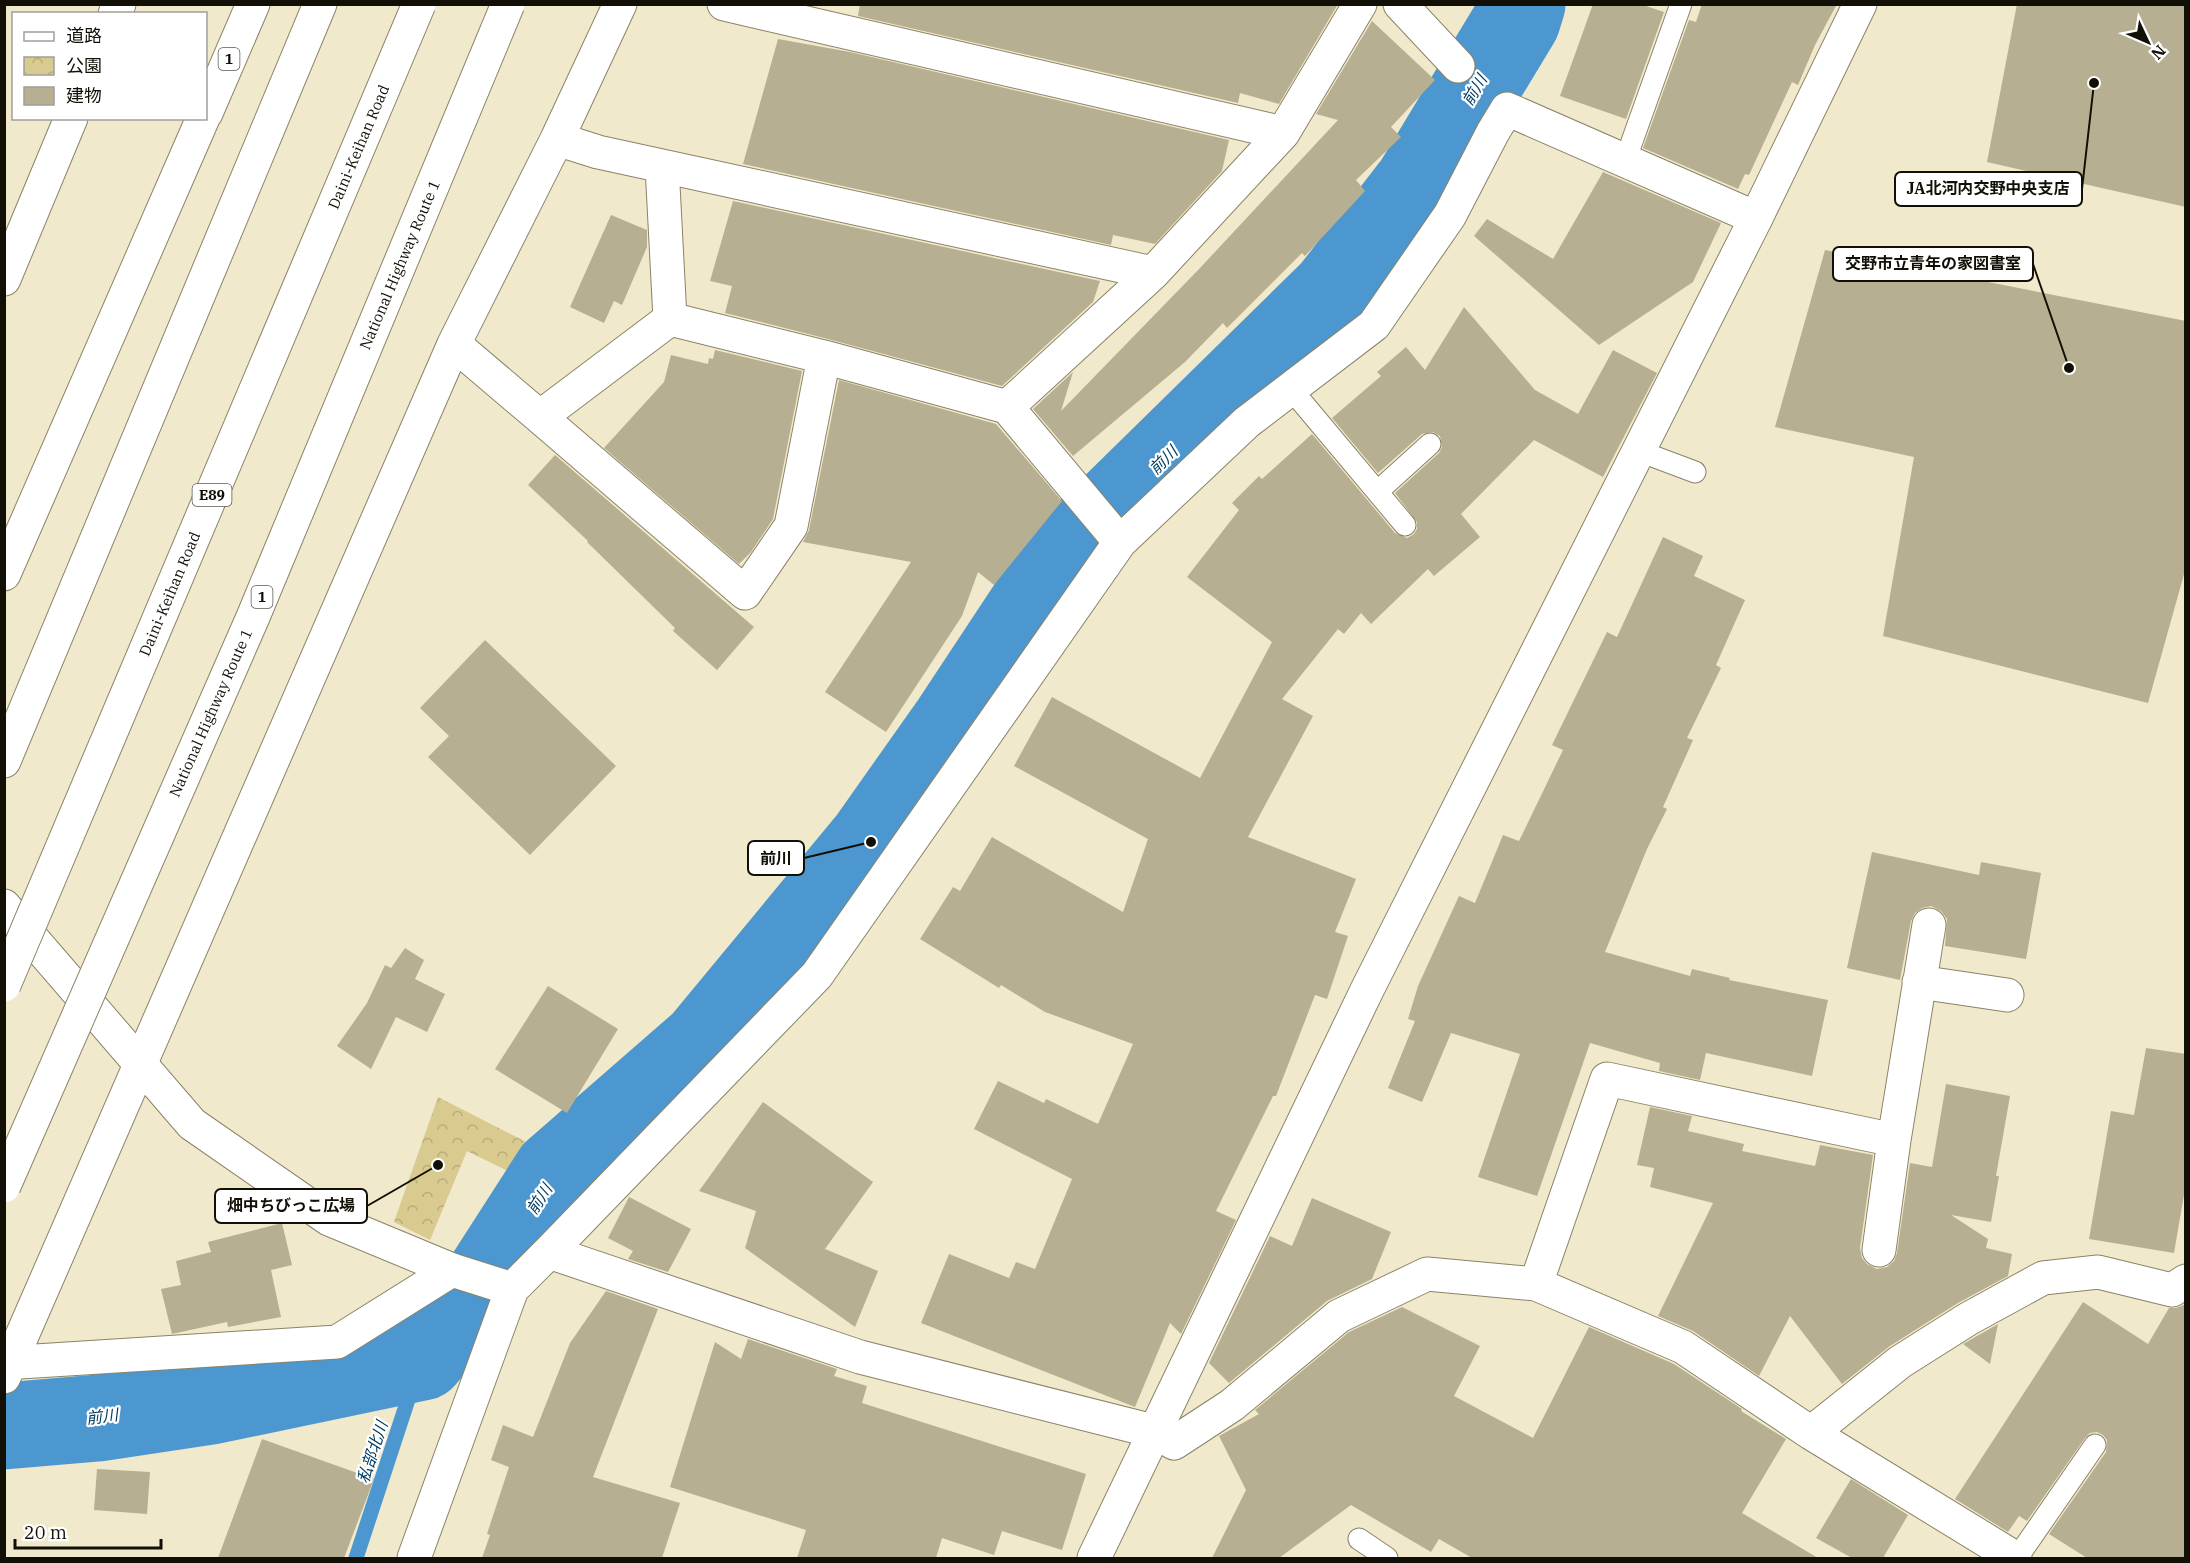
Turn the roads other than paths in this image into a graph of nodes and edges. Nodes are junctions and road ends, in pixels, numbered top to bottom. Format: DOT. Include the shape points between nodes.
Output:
graph roads {
  1 [pos="253,4"];
  2 [pos="320,4"];
  3 [pos="419,4"];
  4 [pos="508,4"];
  5 [pos="620,4"];
  6 [pos="724,4"];
  7 [pos="1360,4"];
  8 [pos="1400,4"];
  9 [pos="1681,4"];
  10 [pos="1860,4"];
  11 [pos="1458,66"];
  12 [pos="207,111"];
  13 [pos="70,120"];
  14 [pos="202,120"];
  15 [pos="1283,133"];
  16 [pos="557,139"];
  17 [pos="1626,161"];
  18 [pos="662,166"];
  19 [pos="1756,218"];
  20 [pos="1153,273"];
  21 [pos="4,279"];
  22 [pos="670,319"];
  23 [pos="454,344"];
  24 [pos="824,357"];
  25 [pos="1291,389"];
  26 [pos="1007,408"];
  27 [pos="540,417"];
  28 [pos="1430,444"];
  29 [pos="1639,451"];
  30 [pos="1695,472"];
  31 [pos="1377,492"];
  32 [pos="1405,525"];
  33 [pos="1120,542"];
  34 [pos="4,574"];
  35 [pos="4,761"];
  36 [pos="4,906"];
  37 [pos="1929,926"];
  38 [pos="1919,982"];
  39 [pos="4,985"];
  40 [pos="2007,995"];
  41 [pos="140,1064"];
  42 [pos="1894,1140"];
  43 [pos="4,1186"];
  44 [pos="1879,1250"];
  45 [pos="549,1252"];
  46 [pos="452,1270"];
  47 [pos="2186,1281"];
  48 [pos="1536,1284"];
  49 [pos="512,1289"];
  50 [pos="7,1367"];
  51 [pos="1153,1431"];
  52 [pos="1811,1433"];
  53 [pos="2095,1445"];
  54 [pos="1359,1539"];
  55 [pos="414,1558"];
  56 [pos="1094,1558"];
  57 [pos="1387,1558"];
  58 [pos="2016,1558"];
  1 -- 12 [label="main road, 1"];
  2 -- 35 [label="main road"];
  3 -- 39 [label="main road, Daini-Keihan Road / E89, bridge"];
  4 -- 43 [label="main road, National Highway Route 1 / 1, bridge" via="254,617"];
  5 -- 16 [label="main road"];
  6 -- 15 [label="main road"];
  7 -- 15 [label="main road"];
  8 -- 11 [label="main road"];
  9 -- 17 [label="lane"];
  10 -- 19 [label="main road"];
  13 -- 21 [label="main road"];
  14 -- 34 [label="main road"];
  15 -- 20 [label="main road"];
  16 -- 18 [label="main road"];
  16 -- 23 [label="main road"];
  17 -- 19 [label="main road"];
  17 -- 25 [label="main road" via="1507,109 1450,215 1374,325"];
  18 -- 20 [label="main road"];
  18 -- 22 [label="main road"];
  19 -- 29 [label="main road"];
  20 -- 26 [label="main road"];
  22 -- 24 [label="main road"];
  22 -- 27 [label="main road"];
  23 -- 27 [label="main road"];
  23 -- 41 [label="main road"];
  24 -- 26 [label="main road"];
  24 -- 27 [label="main road" via="791,526 745,593"];
  25 -- 31 [label="lane"];
  25 -- 33 [label="main road" via="1247,422"];
  26 -- 33 [label="main road"];
  28 -- 31 [label="lane"];
  29 -- 30 [label="lane"];
  29 -- 51 [label="main road" via="1367,990"];
  31 -- 32 [label="lane"];
  33 -- 45 [label="main road" via="817,975"];
  36 -- 41 [label="main road"];
  37 -- 38 [label="main road"];
  38 -- 40 [label="main road"];
  38 -- 42 [label="main road"];
  41 -- 46 [label="main road" via="192,1124 329,1219"];
  41 -- 50 [label="main road"];
  42 -- 44 [label="main road"];
  42 -- 48 [label="main road" via="1607,1079"];
  45 -- 49 [label="main road"];
  45 -- 51 [label="main road" via="860,1357"];
  46 -- 49 [label="main road"];
  46 -- 50 [label="main road" via="337,1342"];
  47 -- 52 [label="main road" via="2172,1290 2098,1272 2043,1278 1900,1362"];
  48 -- 51 [label="main road" via="1427,1274 1339,1316 1232,1405 1174,1443"];
  48 -- 52 [label="main road" via="1683,1347"];
  49 -- 55 [label="main road"];
  51 -- 56 [label="main road"];
  52 -- 58 [label="main road"];
  53 -- 58 [label="lane"];
  54 -- 57 [label="lane"];
}
